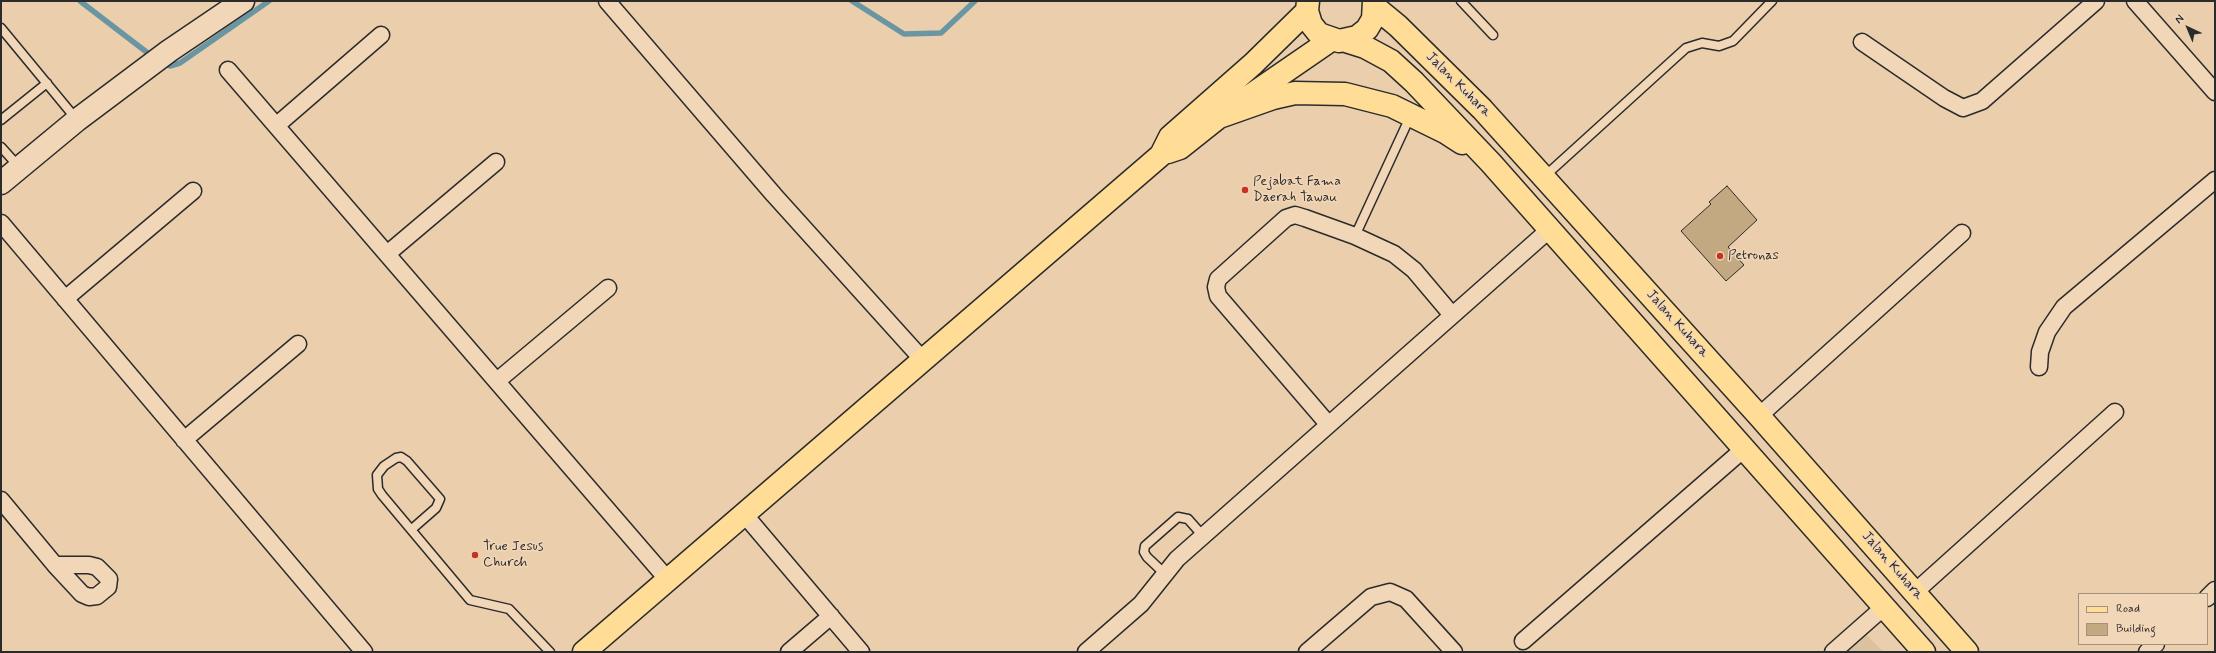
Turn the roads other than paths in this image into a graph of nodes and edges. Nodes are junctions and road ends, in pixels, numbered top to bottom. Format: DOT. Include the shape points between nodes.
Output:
graph roads {
  1 [pos="243,1"];
  2 [pos="607,1"];
  3 [pos="1461,1"];
  4 [pos="1772,1"];
  5 [pos="2096,1"];
  6 [pos="2135,1"];
  7 [pos="1375,4"];
  8 [pos="1307,6"];
  9 [pos="1,28"];
  10 [pos="381,35"];
  11 [pos="1493,36"];
  12 [pos="1339,41"];
  13 [pos="1862,42"];
  14 [pos="228,70"];
  15 [pos="47,83"];
  16 [pos="2215,92"];
  17 [pos="1411,115"];
  18 [pos="1219,117"];
  19 [pos="1,120"];
  20 [pos="77,120"];
  21 [pos="277,125"];
  22 [pos="1,147"];
  23 [pos="1161,155"];
  24 [pos="496,162"];
  25 [pos="1491,162"];
  26 [pos="19,168"];
  27 [pos="1544,176"];
  28 [pos="2215,180"];
  29 [pos="1,183"];
  30 [pos="193,191"];
  31 [pos="1,223"];
  32 [pos="1550,229"];
  33 [pos="1962,233"];
  34 [pos="1354,236"];
  35 [pos="387,254"];
  36 [pos="608,288"];
  37 [pos="65,299"];
  38 [pos="1452,315"];
  39 [pos="298,344"];
  40 [pos="922,359"];
  41 [pos="2039,367"];
  42 [pos="497,381"];
  43 [pos="2115,412"];
  44 [pos="1759,416"];
  45 [pos="1328,424"];
  46 [pos="184,440"];
  47 [pos="1745,448"];
  48 [pos="1,500"];
  49 [pos="744,514"];
  50 [pos="412,529"];
  51 [pos="1203,536"];
  52 [pos="55,565"];
  53 [pos="1165,574"];
  54 [pos="668,580"];
  55 [pos="1915,592"];
  56 [pos="1884,607"];
  57 [pos="831,616"];
  58 [pos="1523,641"];
  59 [pos="1842,649"];
  60 [pos="364,652"];
  61 [pos="550,652"];
  62 [pos="584,652"];
  63 [pos="789,652"];
  64 [pos="861,652"];
  65 [pos="1086,652"];
  66 [pos="1307,652"];
  67 [pos="1454,652"];
  68 [pos="1924,652"];
  69 [pos="1968,652"];
  1 -- 20 [label="street" via="169,51"];
  2 -- 40 [label="street" via="774,195"];
  3 -- 11 [label="lane"];
  4 -- 27 [label="lane" via="1733,41 1719,46 1702,43 1686,48"];
  5 -- 13 [label="street" via="1982,101 1963,108 1944,98"];
  6 -- 16 [label="street"];
  7 -- 12 [label="main road" via="1373,19 1367,29 1357,37"];
  7 -- 27 [label="main road, Jalan Kuhara" via="1472,98"];
  8 -- 12 [label="main road, Jalan Kuhara" via="1311,24 1315,29 1320,34"];
  8 -- 23 [label="main road" via="1253,64 1170,137"];
  9 -- 15 [label="lane"];
  10 -- 21 [label="street"];
  12 -- 18 [label="main road"];
  12 -- 25 [label="main road, Jalan Kuhara" via="1365,47 1390,61 1414,82"];
  14 -- 21 [label="street"];
  15 -- 19 [label="lane"];
  15 -- 20 [label="lane"];
  17 -- 18 [label="main road" via="1392,106 1345,94 1302,93 1273,98"];
  17 -- 25 [label="main road" via="1445,132"];
  17 -- 34 [label="lane"];
  18 -- 23 [label="main road" via="1180,148"];
  20 -- 26 [label="street"];
  21 -- 35 [label="street"];
  22 -- 26 [label="lane"];
  23 -- 40 [label="main road"];
  24 -- 35 [label="street"];
  25 -- 32 [label="main road, Jalan Kuhara"];
  26 -- 29 [label="street"];
  27 -- 44 [label="main road, Jalan Kuhara"];
  28 -- 41 [label="street" via="2064,307 2047,332 2040,352"];
  30 -- 37 [label="street"];
  31 -- 37 [label="street"];
  32 -- 38 [label="street"];
  32 -- 47 [label="main road, Jalan Kuhara"];
  33 -- 44 [label="street"];
  34 -- 38 [label="street" via="1394,254 1414,270"];
  34 -- 45 [label="street" via="1295,215 1286,218 1218,279 1216,287 1218,296"];
  35 -- 42 [label="street"];
  36 -- 42 [label="street"];
  37 -- 46 [label="street"];
  38 -- 45 [label="street"];
  39 -- 46 [label="street"];
  40 -- 49 [label="main road"];
  42 -- 54 [label="street"];
  43 -- 55 [label="street"];
  44 -- 55 [label="main road, Jalan Kuhara"];
  45 -- 51 [label="street"];
  46 -- 60 [label="street"];
  47 -- 56 [label="main road, Jalan Kuhara"];
  47 -- 58 [label="street"];
  48 -- 52 [label="street"];
  49 -- 54 [label="main road"];
  49 -- 57 [label="street"];
  50 -- 50 [label="lane" via="378,489 376,481 379,471 390,460 400,457 407,461 440,499 436,508"];
  50 -- 61 [label="lane" via="470,600 509,609"];
  51 -- 53 [label="street" via="1177,558"];
  51 -- 53 [label="lane" via="1188,519 1178,517 1145,546 1144,552 1147,557"];
  53 -- 65 [label="street" via="1141,604"];
  54 -- 62 [label="main road"];
  55 -- 69 [label="main road, Jalan Kuhara"];
  56 -- 59 [label="street"];
  56 -- 68 [label="main road, Jalan Kuhara"];
  57 -- 63 [label="street"];
  57 -- 64 [label="street"];
  66 -- 67 [label="street" via="1371,597 1390,592 1406,599"];
}
